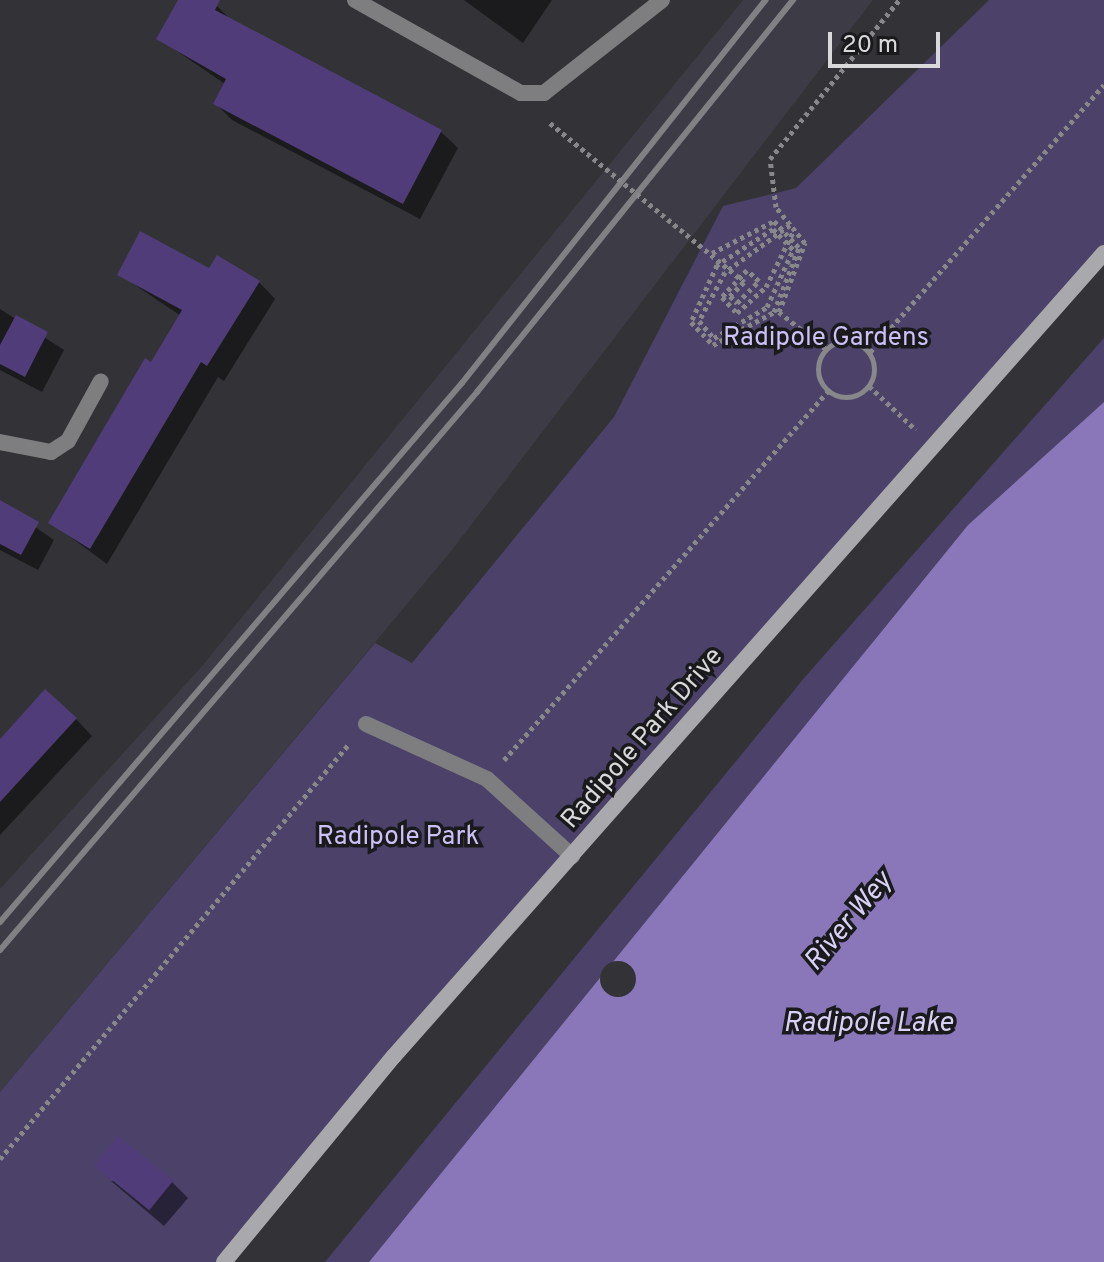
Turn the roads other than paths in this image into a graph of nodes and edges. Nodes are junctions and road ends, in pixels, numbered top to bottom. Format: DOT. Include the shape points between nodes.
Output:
graph roads {
  1 [pos="355,0"];
  2 [pos="662,0"];
  3 [pos="1104,253"];
  4 [pos="101,381"];
  5 [pos="0,442"];
  6 [pos="366,724"];
  7 [pos="572,856"];
  8 [pos="224,1262"];
  1 -- 2 [label="street" via="521,93 544,93 566,82"];
  3 -- 7 [label="street, Radipole Park Drive"];
  4 -- 5 [label="street" via="68,441 51,452"];
  6 -- 7 [label="street" via="487,779"];
  7 -- 8 [label="street, Radipole Park Drive"];
}
